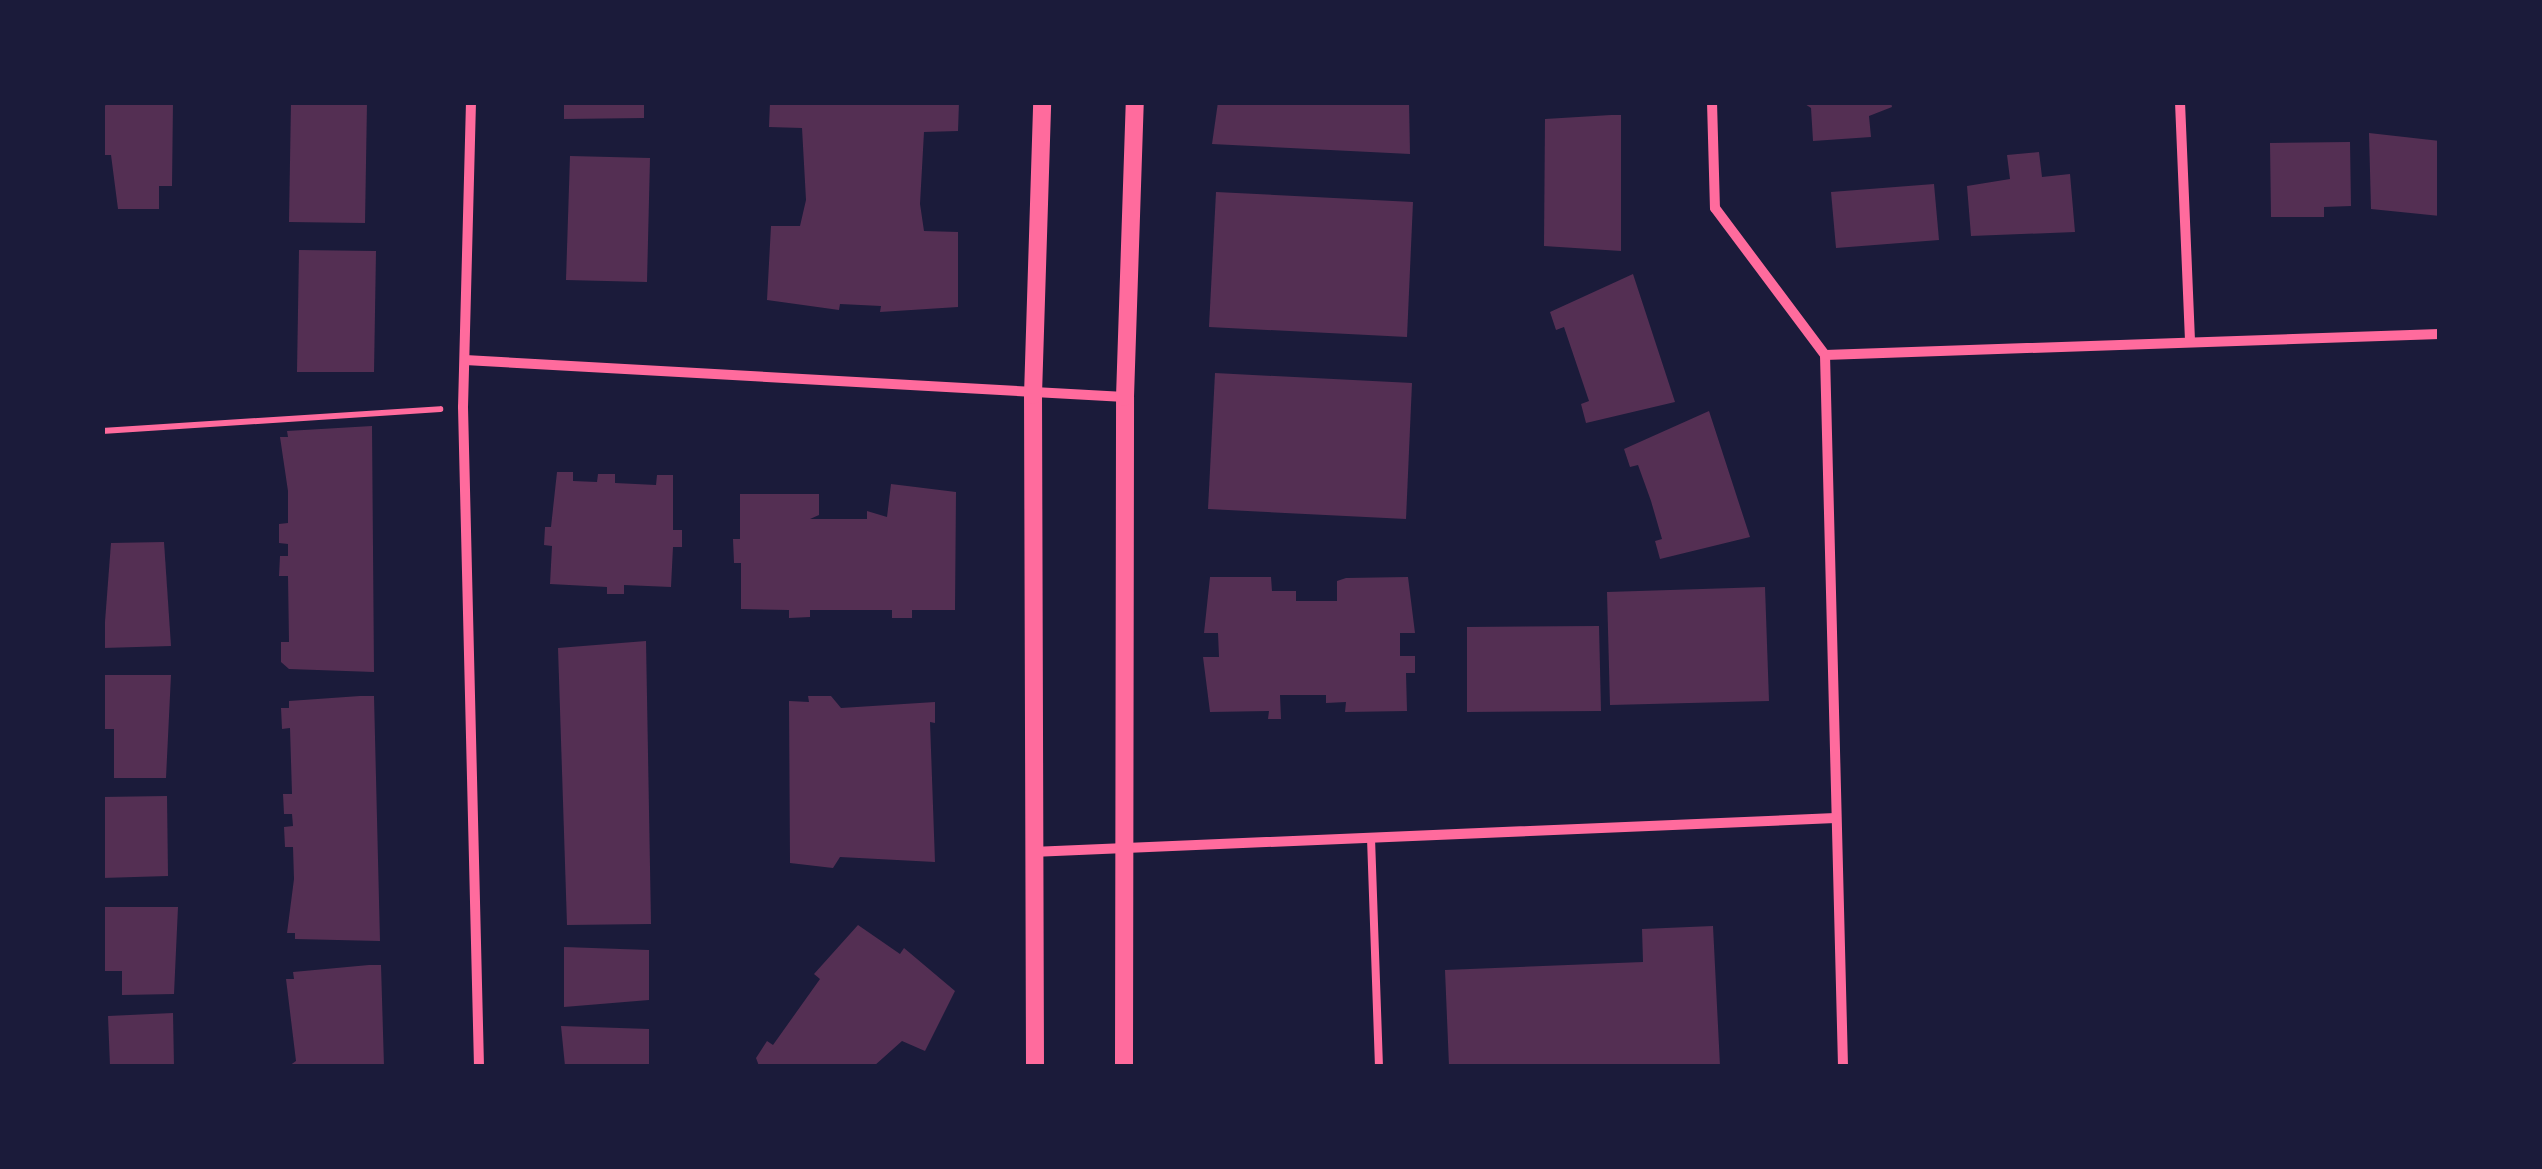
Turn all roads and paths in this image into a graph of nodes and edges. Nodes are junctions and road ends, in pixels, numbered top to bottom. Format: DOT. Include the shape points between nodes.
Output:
graph roads {
  1 [pos="471,102"];
  2 [pos="1042,102"];
  3 [pos="1135,102"];
  4 [pos="1712,102"];
  5 [pos="2180,102"];
  6 [pos="2440,334"];
  7 [pos="2190,338"];
  8 [pos="1825,355"];
  9 [pos="465,360"];
  10 [pos="1033,395"];
  11 [pos="1125,397"];
  12 [pos="463,407"];
  13 [pos="102,431"];
  14 [pos="1836,818"];
  15 [pos="1370,838"];
  16 [pos="1120,849"];
  17 [pos="1031,852"];
  18 [pos="480,1066"];
  19 [pos="1035,1066"];
  20 [pos="1124,1066"];
  21 [pos="1379,1066"];
  22 [pos="1843,1066"];
  1 -- 9 [label="street"];
  2 -- 10 [label="street"];
  3 -- 11 [label="street"];
  4 -- 8 [label="street" via="1714,208"];
  5 -- 7 [label="street"];
  6 -- 7 [label="street"];
  7 -- 8 [label="street"];
  8 -- 14 [label="street"];
  9 -- 10 [label="street"];
  9 -- 12 [label="street"];
  10 -- 11 [label="street"];
  10 -- 17 [label="street"];
  11 -- 16 [label="street"];
  12 -- 13 [label="path"];
  12 -- 18 [label="street"];
  14 -- 15 [label="street"];
  14 -- 22 [label="street"];
  15 -- 16 [label="street"];
  15 -- 21 [label="lane"];
  16 -- 17 [label="street"];
  16 -- 20 [label="street"];
  17 -- 19 [label="street"];
}
